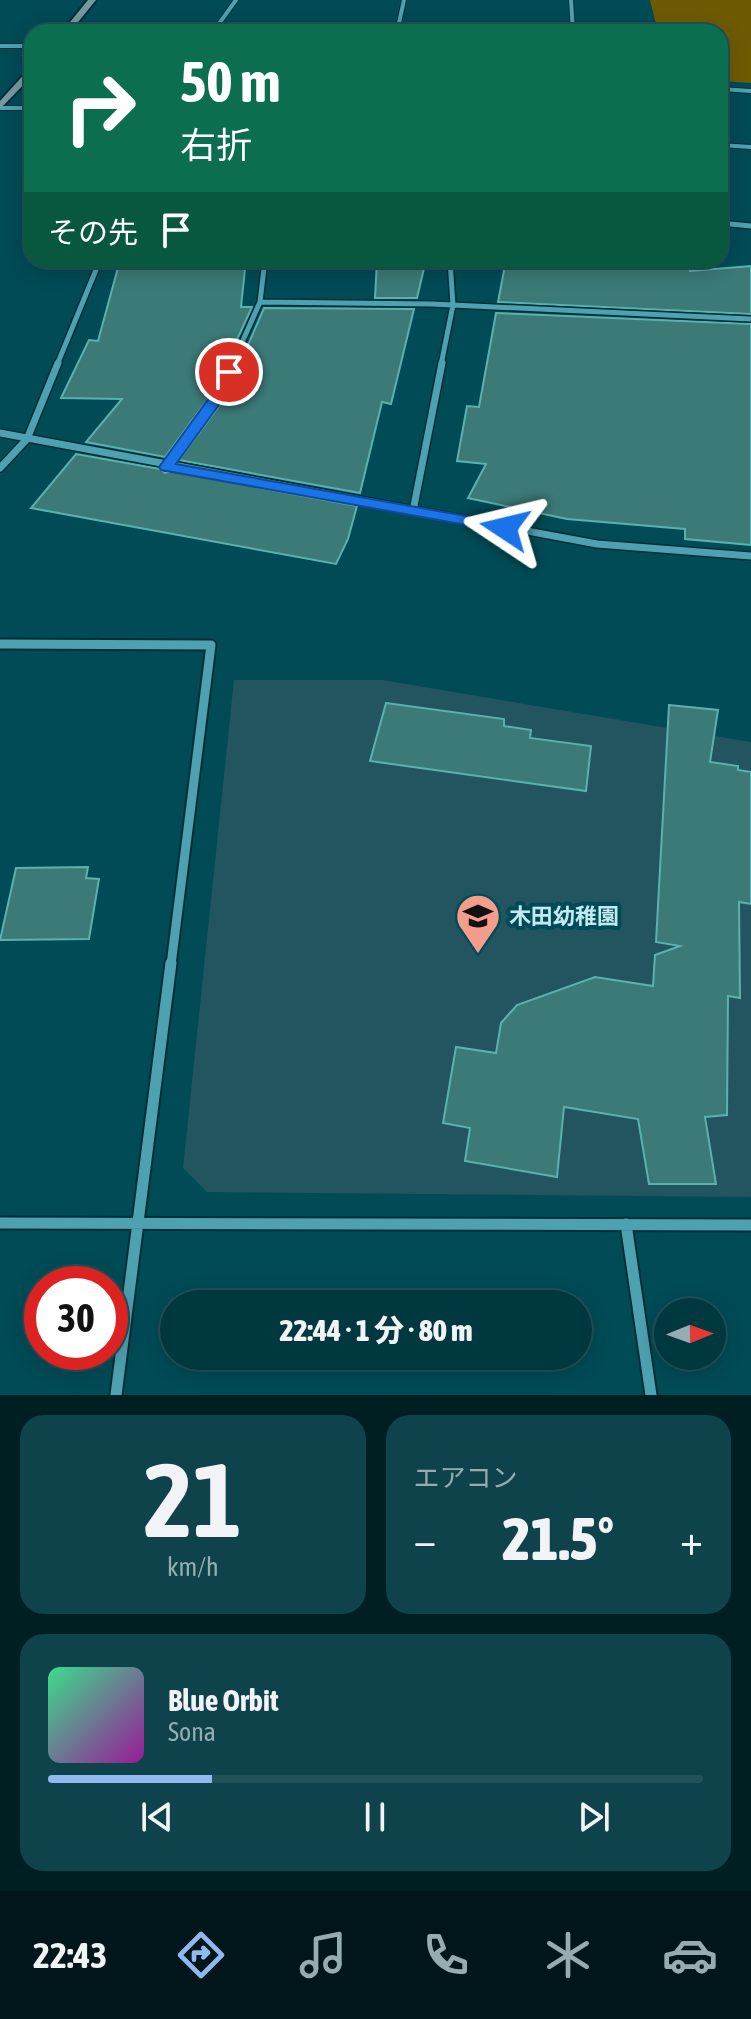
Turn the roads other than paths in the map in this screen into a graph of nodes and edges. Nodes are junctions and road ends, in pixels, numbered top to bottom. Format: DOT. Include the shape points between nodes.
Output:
graph roads {
  1 [pos="92,0"];
  2 [pos="236,0"];
  3 [pos="404,0"];
  4 [pos="571,0"];
  5 [pos="72,24"];
  6 [pos="219,24"];
  7 [pos="399,24"];
  8 [pos="572,24"];
  9 [pos="0,46"];
  10 [pos="24,46"];
  11 [pos="24,80"];
  12 [pos="728,90"];
  13 [pos="751,91"];
  14 [pos="0,107"];
  15 [pos="24,108"];
  16 [pos="728,146"];
  17 [pos="751,147"];
  18 [pos="728,224"];
  19 [pos="751,226"];
  20 [pos="97,268"];
  21 [pos="264,268"];
  22 [pos="451,268"];
  23 [pos="260,302"];
  24 [pos="453,305"];
  25 [pos="751,319"];
  26 [pos="0,433"];
  27 [pos="27,439"];
  28 [pos="166,467"];
  29 [pos="0,468"];
  30 [pos="413,511"];
  31 [pos="751,556"];
  32 [pos="0,644"];
  33 [pos="0,1223"];
  34 [pos="138,1223"];
  35 [pos="626,1224"];
  36 [pos="751,1225"];
  37 [pos="116,1395"];
  38 [pos="651,1395"];
  1 -- 5 [label="street"];
  2 -- 6 [label="street"];
  3 -- 7 [label="street"];
  4 -- 8 [label="street"];
  9 -- 10 [label="street"];
  11 -- 14 [label="street"];
  12 -- 13 [label="street"];
  14 -- 15 [label="street"];
  16 -- 17 [label="street"];
  18 -- 19 [label="street"];
  20 -- 27 [label="street"];
  21 -- 23 [label="street"];
  22 -- 24 [label="street"];
  23 -- 24 [label="street"];
  23 -- 28 [label="street" via="219,395"];
  24 -- 25 [label="street"];
  24 -- 30 [label="street"];
  26 -- 27 [label="street"];
  27 -- 28 [label="street"];
  27 -- 29 [label="street"];
  28 -- 30 [label="street"];
  30 -- 31 [label="street" via="597,544"];
  32 -- 34 [label="street" via="211,645"];
  33 -- 34 [label="street"];
  34 -- 35 [label="street"];
  34 -- 37 [label="street"];
  35 -- 36 [label="street"];
  35 -- 38 [label="street"];
}
